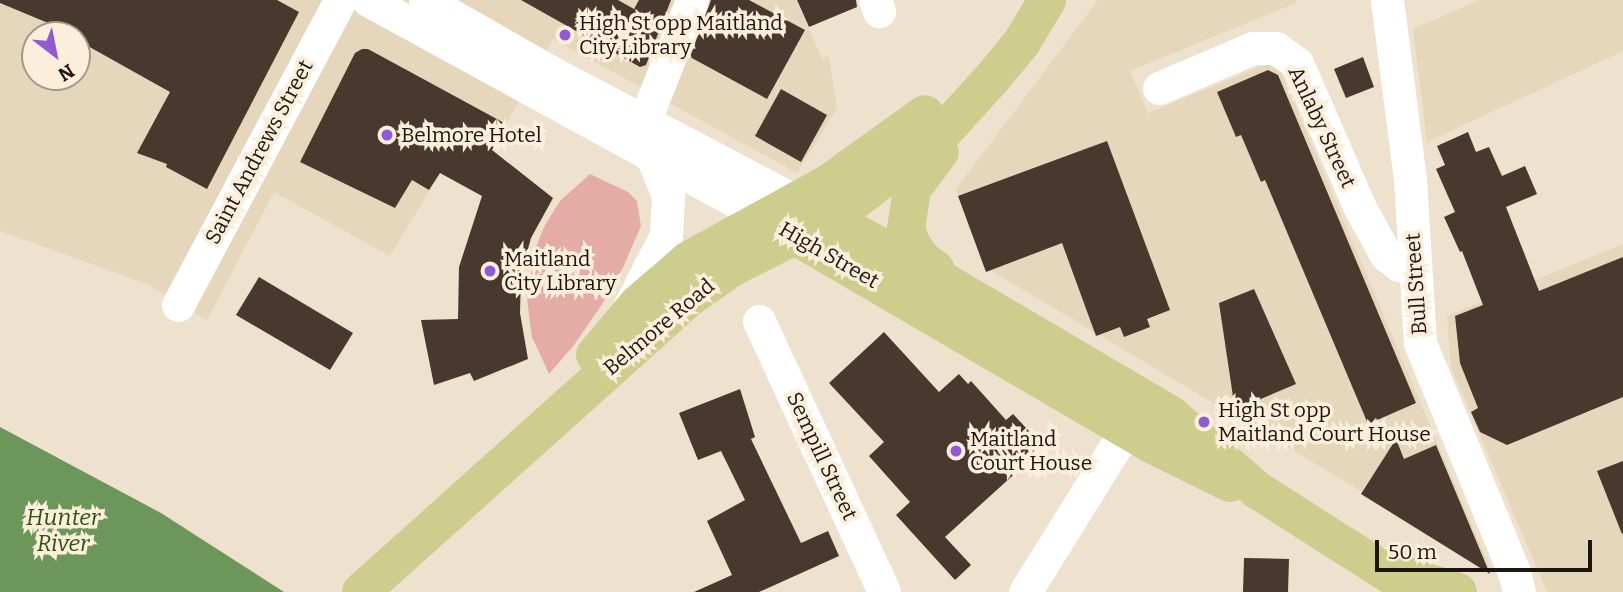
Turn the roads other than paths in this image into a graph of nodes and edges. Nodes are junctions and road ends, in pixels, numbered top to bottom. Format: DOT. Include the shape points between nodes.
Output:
graph roads {
  1 [pos="340,0"];
  2 [pos="368,0"];
  3 [pos="425,0"];
  4 [pos="692,0"];
  5 [pos="1030,0"];
  6 [pos="1047,0"];
  7 [pos="1387,0"];
  8 [pos="1022,42"];
  9 [pos="543,82"];
  10 [pos="1159,88"];
  11 [pos="645,120"];
  12 [pos="653,159"];
  13 [pos="795,218"];
  14 [pos="1415,268"];
  15 [pos="970,296"];
  16 [pos="178,305"];
  17 [pos="759,321"];
  18 [pos="614,330"];
  19 [pos="1135,415"];
  20 [pos="534,435"];
  21 [pos="1386,569"];
  22 [pos="361,592"];
  23 [pos="884,592"];
  24 [pos="1025,592"];
  25 [pos="1417,592"];
  26 [pos="1458,592"];
  27 [pos="1519,592"];
  1 -- 16 [label="street, Saint Andrews Street"];
  2 -- 9 [label="street, High Street"];
  3 -- 9 [label="street, High Street"];
  4 -- 11 [label="street"];
  5 -- 13 [label="main road" via="985,58 933,107 829,183"];
  6 -- 8 [label="main road"];
  7 -- 14 [label="street, Bull Street" via="1410,179"];
  8 -- 13 [label="main road" via="946,129 892,174"];
  8 -- 15 [label="main road" via="989,99 912,189 906,229 912,245 922,260"];
  9 -- 11 [label="street, High Street"];
  9 -- 12 [label="street, High Street"];
  10 -- 14 [label="street, Anlaby Street" via="1253,48 1276,48 1297,63 1360,208 1386,255 1399,265"];
  11 -- 13 [label="street, High Street"];
  12 -- 13 [label="street, High Street"];
  12 -- 18 [label="street" via="668,196 666,235"];
  13 -- 15 [label="main road, High Street"];
  13 -- 18 [label="main road, Belmore Road" via="689,260 660,282"];
  13 -- 19 [label="main road, High Street"];
  13 -- 20 [label="main road, Belmore Road" via="690,297"];
  14 -- 27 [label="street, Bull Street" via="1420,343"];
  15 -- 19 [label="main road, High Street"];
  17 -- 23 [label="street, Sempill Street"];
  18 -- 20 [label="main road, Belmore Road"];
  19 -- 21 [label="main road, High Street"];
  19 -- 24 [label="street"];
  20 -- 22 [label="main road, Belmore Road"];
  21 -- 25 [label="main road, High Street"];
  21 -- 26 [label="main road, High Street"];
}
